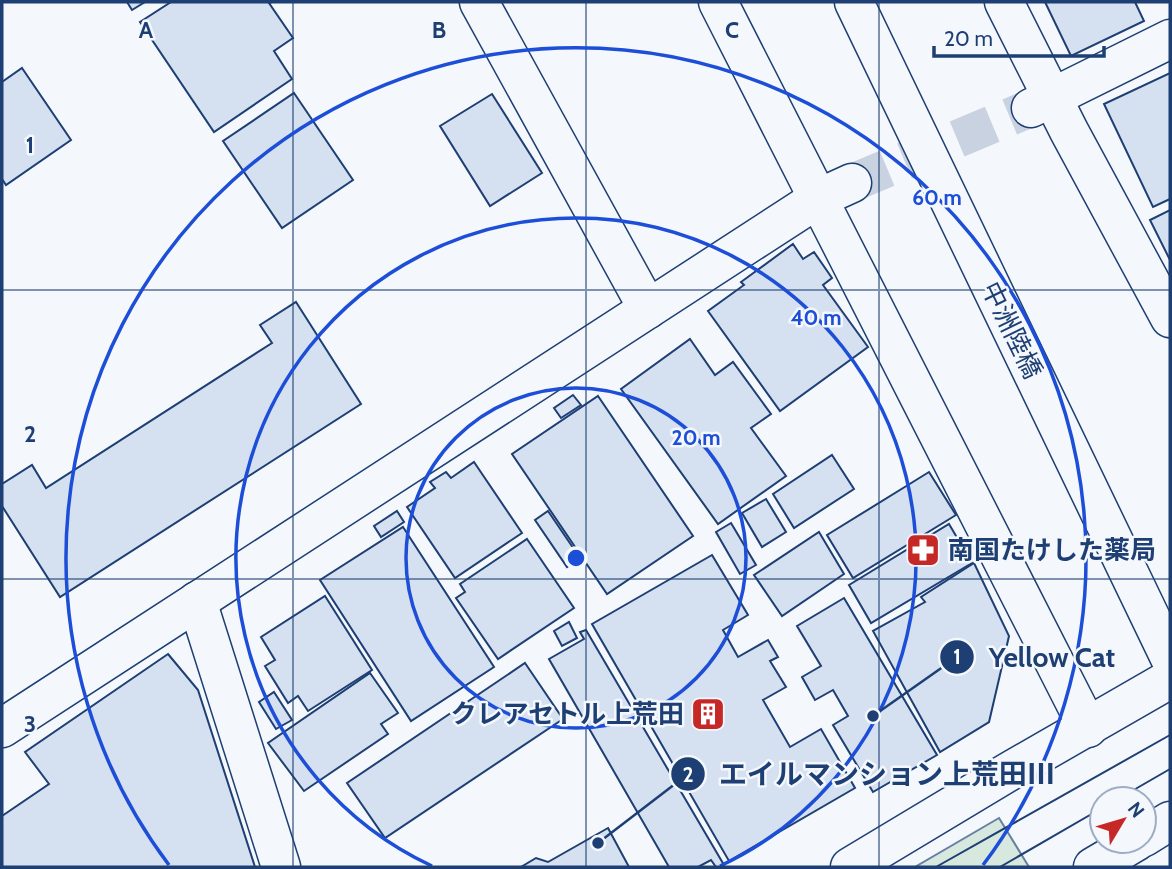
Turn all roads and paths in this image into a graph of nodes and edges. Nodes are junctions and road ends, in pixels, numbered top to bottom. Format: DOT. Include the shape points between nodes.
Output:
graph roads {
  1 [pos="479,2"];
  2 [pos="718,2"];
  3 [pos="854,2"];
  4 [pos="1004,2"];
  5 [pos="1170,39"];
  6 [pos="1042,104"];
  7 [pos="835,191"];
  8 [pos="648,309"];
  9 [pos="1170,318"];
  10 [pos="197,601"];
  11 [pos="1170,658"];
  12 [pos="1170,679"];
  13 [pos="2,728"];
  14 [pos="1088,728"];
  15 [pos="1113,855"];
  16 [pos="281,867"];
  17 [pos="850,867"];
  18 [pos="1093,867"];
  1 -- 8 [label="street"];
  2 -- 7 [label="street"];
  3 -- 11 [label="street, 中洲陸橋"];
  4 -- 6 [label="street"];
  5 -- 6 [label="street"];
  6 -- 9 [label="street"];
  7 -- 8 [label="street"];
  7 -- 14 [label="street"];
  8 -- 10 [label="street"];
  10 -- 13 [label="street"];
  10 -- 16 [label="street"];
  12 -- 14 [label="street"];
  14 -- 17 [label="street"];
  15 -- 18 [label="street"];
}
